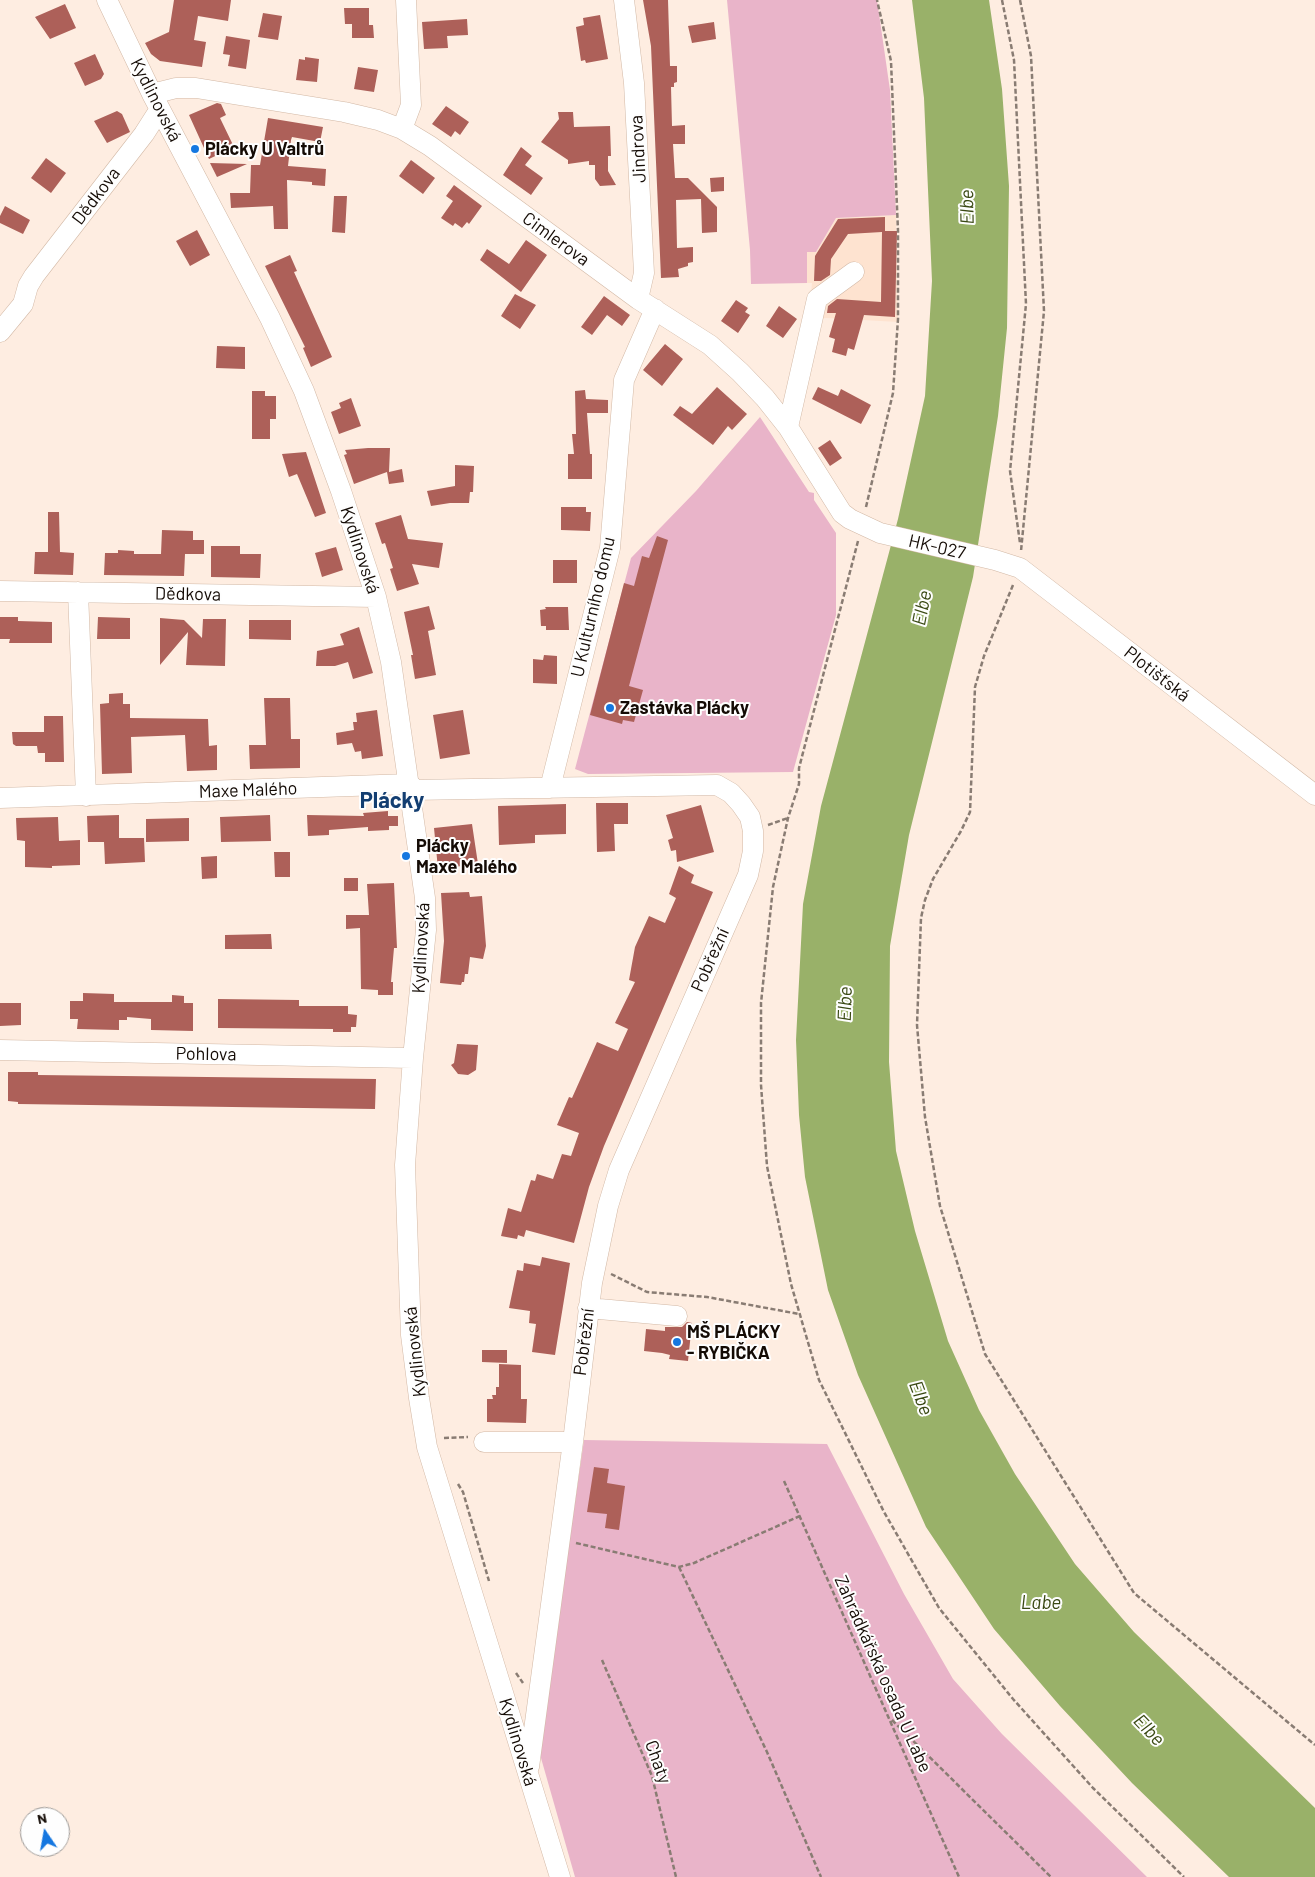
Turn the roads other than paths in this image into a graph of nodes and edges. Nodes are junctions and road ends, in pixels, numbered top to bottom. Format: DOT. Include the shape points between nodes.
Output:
graph roads {
  1 [pos="107,0"];
  2 [pos="406,0"];
  3 [pos="624,0"];
  4 [pos="156,102"];
  5 [pos="402,129"];
  6 [pos="854,272"];
  7 [pos="646,304"];
  8 [pos="0,332"];
  9 [pos="788,427"];
  10 [pos="871,529"];
  11 [pos="995,560"];
  12 [pos="0,591"];
  13 [pos="78,592"];
  14 [pos="376,597"];
  15 [pos="410,787"];
  16 [pos="550,788"];
  17 [pos="1315,795"];
  18 [pos="86,796"];
  19 [pos="0,798"];
  20 [pos="0,1050"];
  21 [pos="413,1058"];
  22 [pos="588,1308"];
  23 [pos="676,1316"];
  24 [pos="484,1442"];
  25 [pos="573,1442"];
  26 [pos="528,1774"];
  27 [pos="560,1877"];
  1 -- 4 [label="street, Kydlinovská"];
  2 -- 5 [label="street" via="411,105"];
  3 -- 7 [label="street, Jindrova" via="634,83"];
  4 -- 5 [label="street, Cimlerova" via="176,88 196,88 344,112"];
  4 -- 8 [label="street, Dědkova" via="144,134 34,276 23,304"];
  4 -- 14 [label="street, Kydlinovská" via="270,318 304,392"];
  5 -- 7 [label="street, Cimlerova" via="430,146"];
  6 -- 9 [label="street" via="817,299"];
  7 -- 9 [label="street, Cimlerova" via="710,345 765,398"];
  7 -- 16 [label="street, U Kulturního domu" via="624,380 610,548"];
  9 -- 10 [label="street, Cimlerova" via="842,513"];
  10 -- 11 [label="street, HK-027"];
  11 -- 17 [label="street, Plotišťská" via="1020,568"];
  12 -- 13 [label="street, Dědkova"];
  13 -- 14 [label="street, Dědkova"];
  13 -- 18 [label="street"];
  14 -- 15 [label="street, Kydlinovská" via="391,662"];
  15 -- 16 [label="street, Pobřežní"];
  15 -- 18 [label="street, Maxe Malého"];
  15 -- 21 [label="street, Kydlinovská" via="425,898 426,930"];
  16 -- 22 [label="street, Pobřežní" via="717,785 732,793 742,804 750,817 753,831 748,875 619,1170 608,1206"];
  18 -- 19 [label="street, Maxe Malého"];
  20 -- 21 [label="street, Pohlova"];
  21 -- 26 [label="street, Kydlinovská" via="405,1165 411,1335 419,1398 427,1447"];
  22 -- 23 [label="street"];
  22 -- 25 [label="street, Pobřežní"];
  24 -- 25 [label="street"];
  25 -- 26 [label="street, Pobřežní"];
  26 -- 27 [label="street, Kydlinovská"];
}
